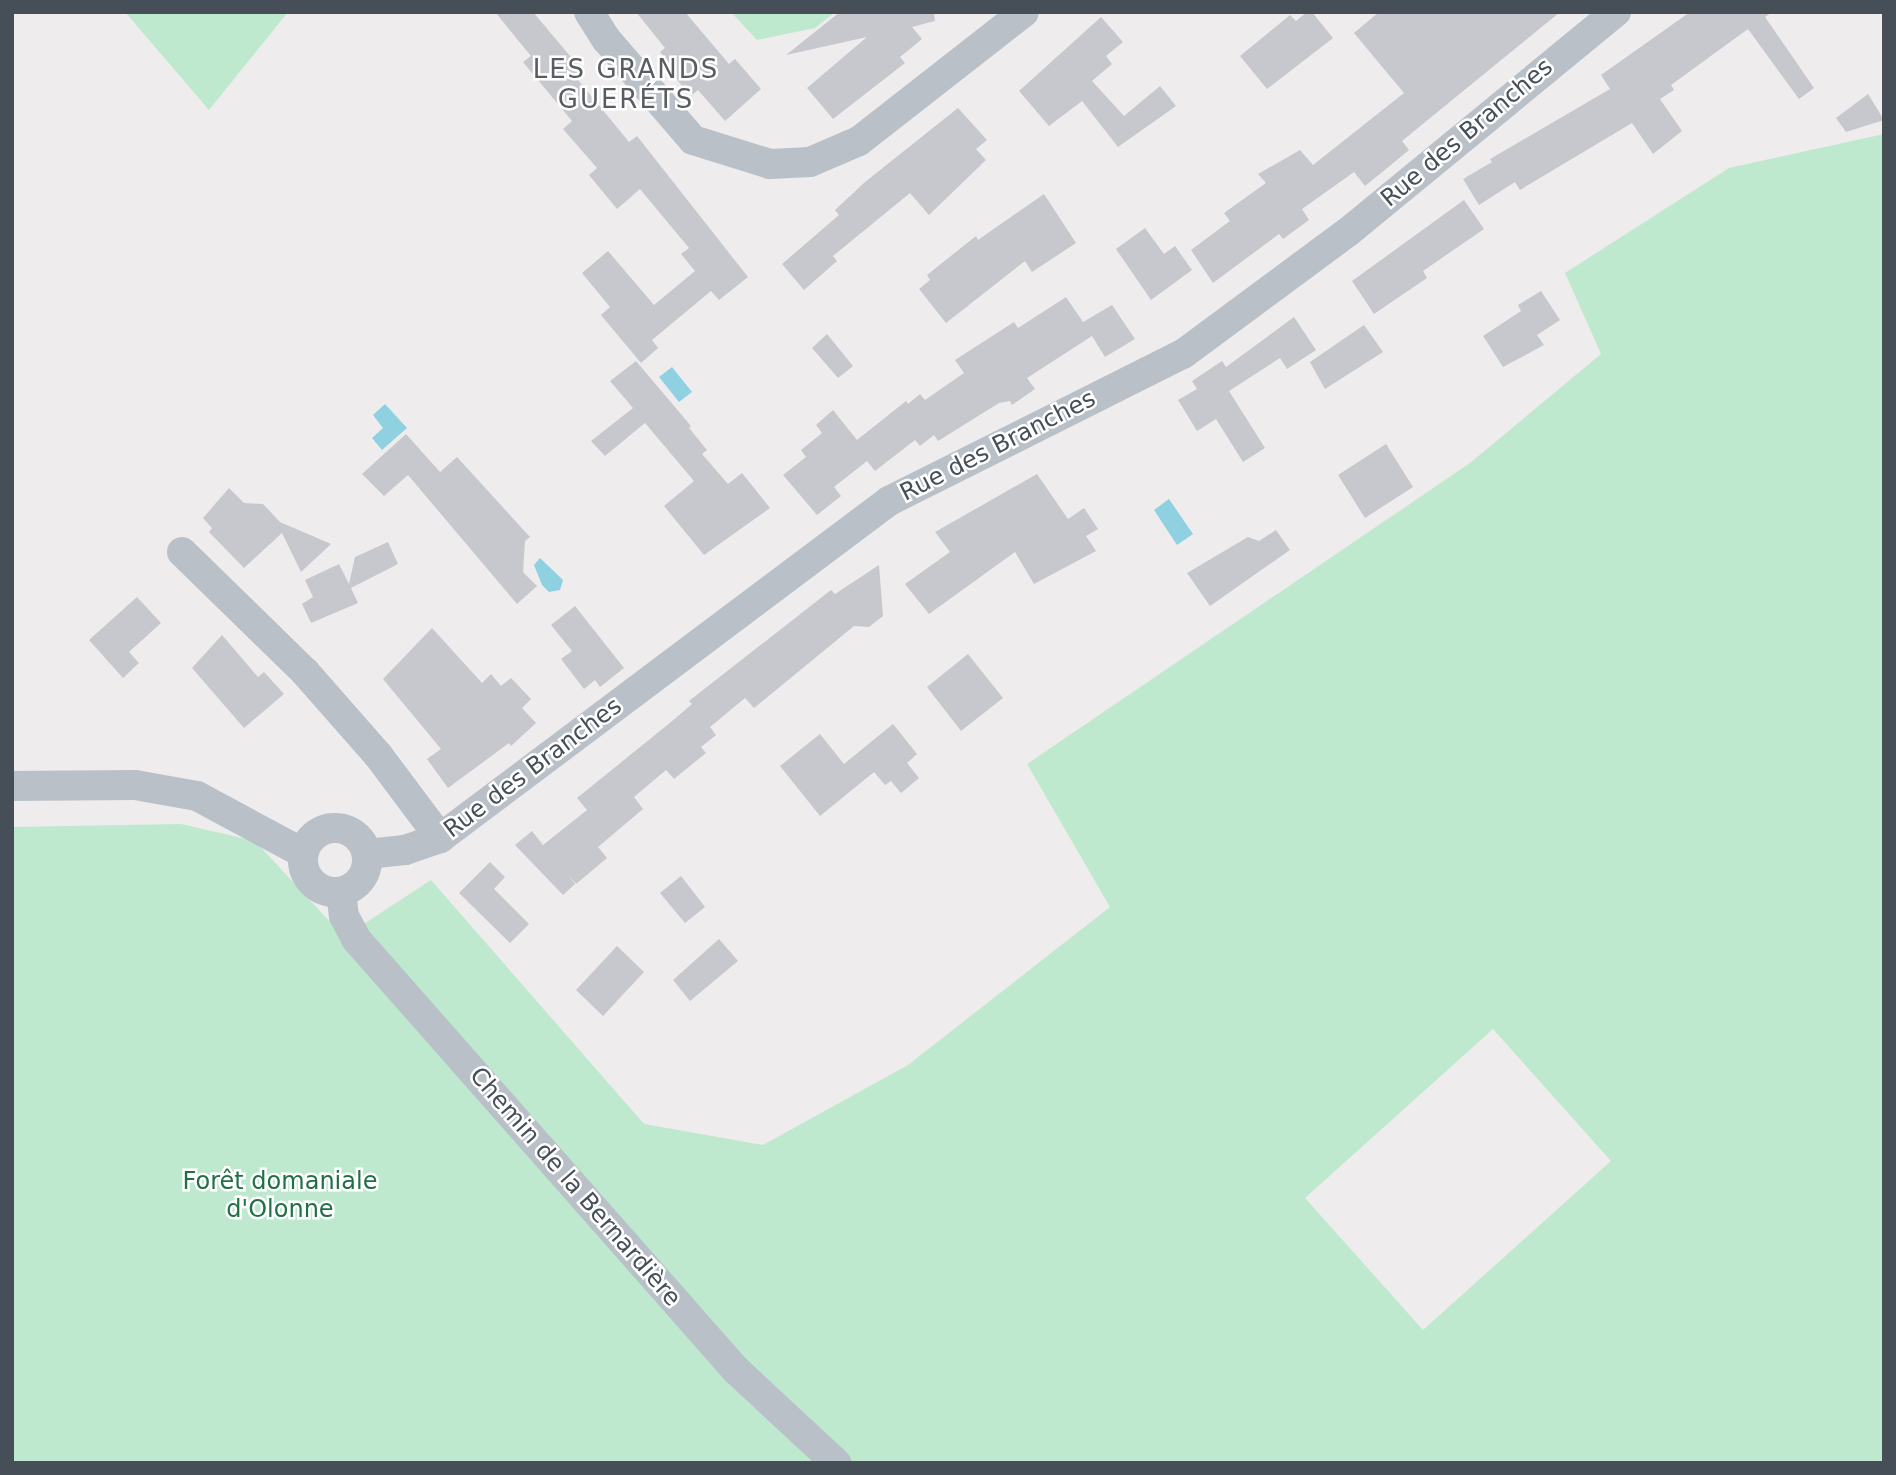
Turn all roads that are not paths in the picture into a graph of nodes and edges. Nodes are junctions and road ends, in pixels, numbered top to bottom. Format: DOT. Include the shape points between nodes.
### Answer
graph roads {
  1 [pos="589,12"];
  2 [pos="1024,12"];
  3 [pos="1616,12"];
  4 [pos="182,552"];
  5 [pos="12,786"];
  6 [pos="440,838"];
  7 [pos="303,853"];
  8 [pos="367,855"];
  9 [pos="341,892"];
  10 [pos="836,1463"];
  1 -- 2 [label="street" via="606,39 693,139 730,155 770,164 810,162 859,141"];
  3 -- 6 [label="street, Rue des Branches" via="1348,232 1183,354 889,501"];
  4 -- 6 [label="street" via="305,672 378,755"];
  5 -- 7 [label="street" via="135,785 197,796"];
  6 -- 8 [label="street, Rue des Branches" via="405,850"];
  7 -- 8 [label="street" via="312,837 327,828 345,828 360,838"];
  7 -- 9 [label="street" via="305,874 320,889"];
  8 -- 9 [label="street" via="361,878"];
  9 -- 10 [label="street, Chemin de la Bernardière" via="344,916 356,939 736,1370"];
}
